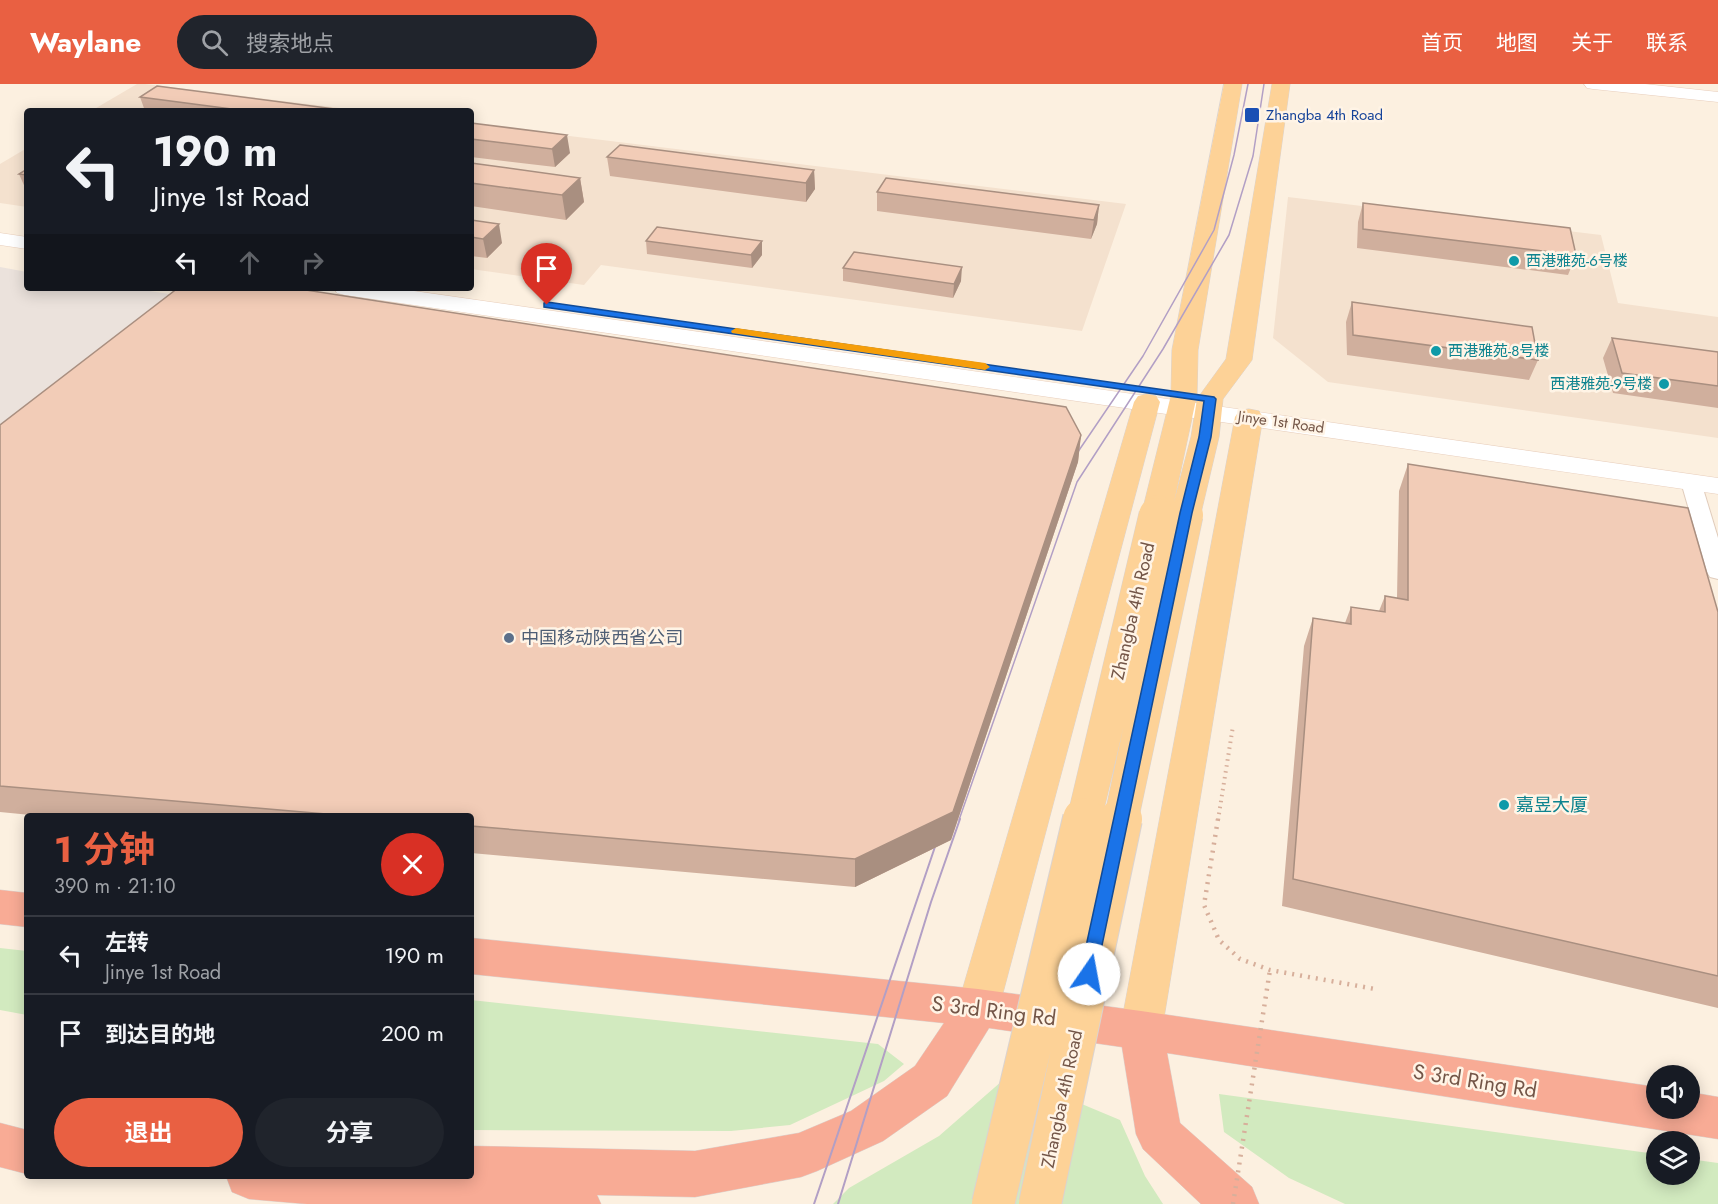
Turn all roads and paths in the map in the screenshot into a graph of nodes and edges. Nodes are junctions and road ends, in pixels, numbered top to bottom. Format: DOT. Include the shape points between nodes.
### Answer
graph roads {
  1 [pos="1233,84"];
  2 [pos="1281,84"];
  3 [pos="1593,84"];
  4 [pos="1718,97"];
  5 [pos="0,227"];
  6 [pos="24,231"];
  7 [pos="0,239"];
  8 [pos="24,243"];
  9 [pos="366,291"];
  10 [pos="449,291"];
  11 [pos="1183,401"];
  12 [pos="1147,402"];
  13 [pos="1210,405"];
  14 [pos="1249,417"];
  15 [pos="1718,471"];
  16 [pos="1691,482"];
  17 [pos="1718,486"];
  18 [pos="1172,510"];
  19 [pos="1718,572"];
  20 [pos="1233,726"];
  21 [pos="0,907"];
  22 [pos="24,910"];
  23 [pos="474,956"];
  24 [pos="1270,970"];
  25 [pos="1376,989"];
  26 [pos="978,1008"];
  27 [pos="1141,1030"];
  28 [pos="1646,1106"];
  29 [pos="1700,1115"];
  30 [pos="1718,1118"];
  31 [pos="0,1145"];
  32 [pos="24,1151"];
  33 [pos="474,1169"];
  34 [pos="284,1179"];
  35 [pos="577,1204"];
  36 [pos="993,1204"];
  37 [pos="1040,1204"];
  38 [pos="1234,1204"];
  1 -- 11 [label="main road, Zhangba 4th Road" via="1185,350"];
  2 -- 13 [label="main road, Zhangba 4th Road" via="1239,360"];
  3 -- 4 [label="street"];
  5 -- 6 [label="street"];
  7 -- 8 [label="street"];
  9 -- 12 [label="street, Jinye 1st Road"];
  10 -- 11 [label="street, Jinye 1st Road"];
  11 -- 12 [label="street, Jinye 1st Road"];
  11 -- 13 [label="street, Jinye 1st Road"];
  11 -- 18 [label="main road, Zhangba 4th Road"];
  12 -- 26 [label="main road"];
  13 -- 14 [label="street, Jinye 1st Road"];
  13 -- 15 [label="street, Jinye 1st Road"];
  13 -- 18 [label="main road, Zhangba 4th Road"];
  14 -- 16 [label="street, Jinye 1st Road"];
  14 -- 27 [label="main road"];
  16 -- 17 [label="street, Jinye 1st Road"];
  16 -- 19 [label="street"];
  18 -- 36 [label="main road, Zhangba 4th Road, bridge"];
  18 -- 37 [label="main road, Zhangba 4th Road, bridge"];
  20 -- 24 [label="path" via="1204,905 1219,940 1240,959"];
  21 -- 22 [label="highway"];
  23 -- 26 [label="highway, S 3rd Ring Rd"];
  24 -- 25 [label="path"];
  24 -- 38 [label="path, bridge"];
  26 -- 27 [label="highway, S 3rd Ring Rd"];
  26 -- 33 [label="highway" via="931,1081 867,1126 801,1155 695,1174"];
  27 -- 28 [label="highway, S 3rd Ring Rd"];
  27 -- 38 [label="highway" via="1159,1134"];
  29 -- 30 [label="highway, S 3rd Ring Rd"];
  31 -- 32 [label="highway"];
  34 -- 35 [label="highway"];
}
